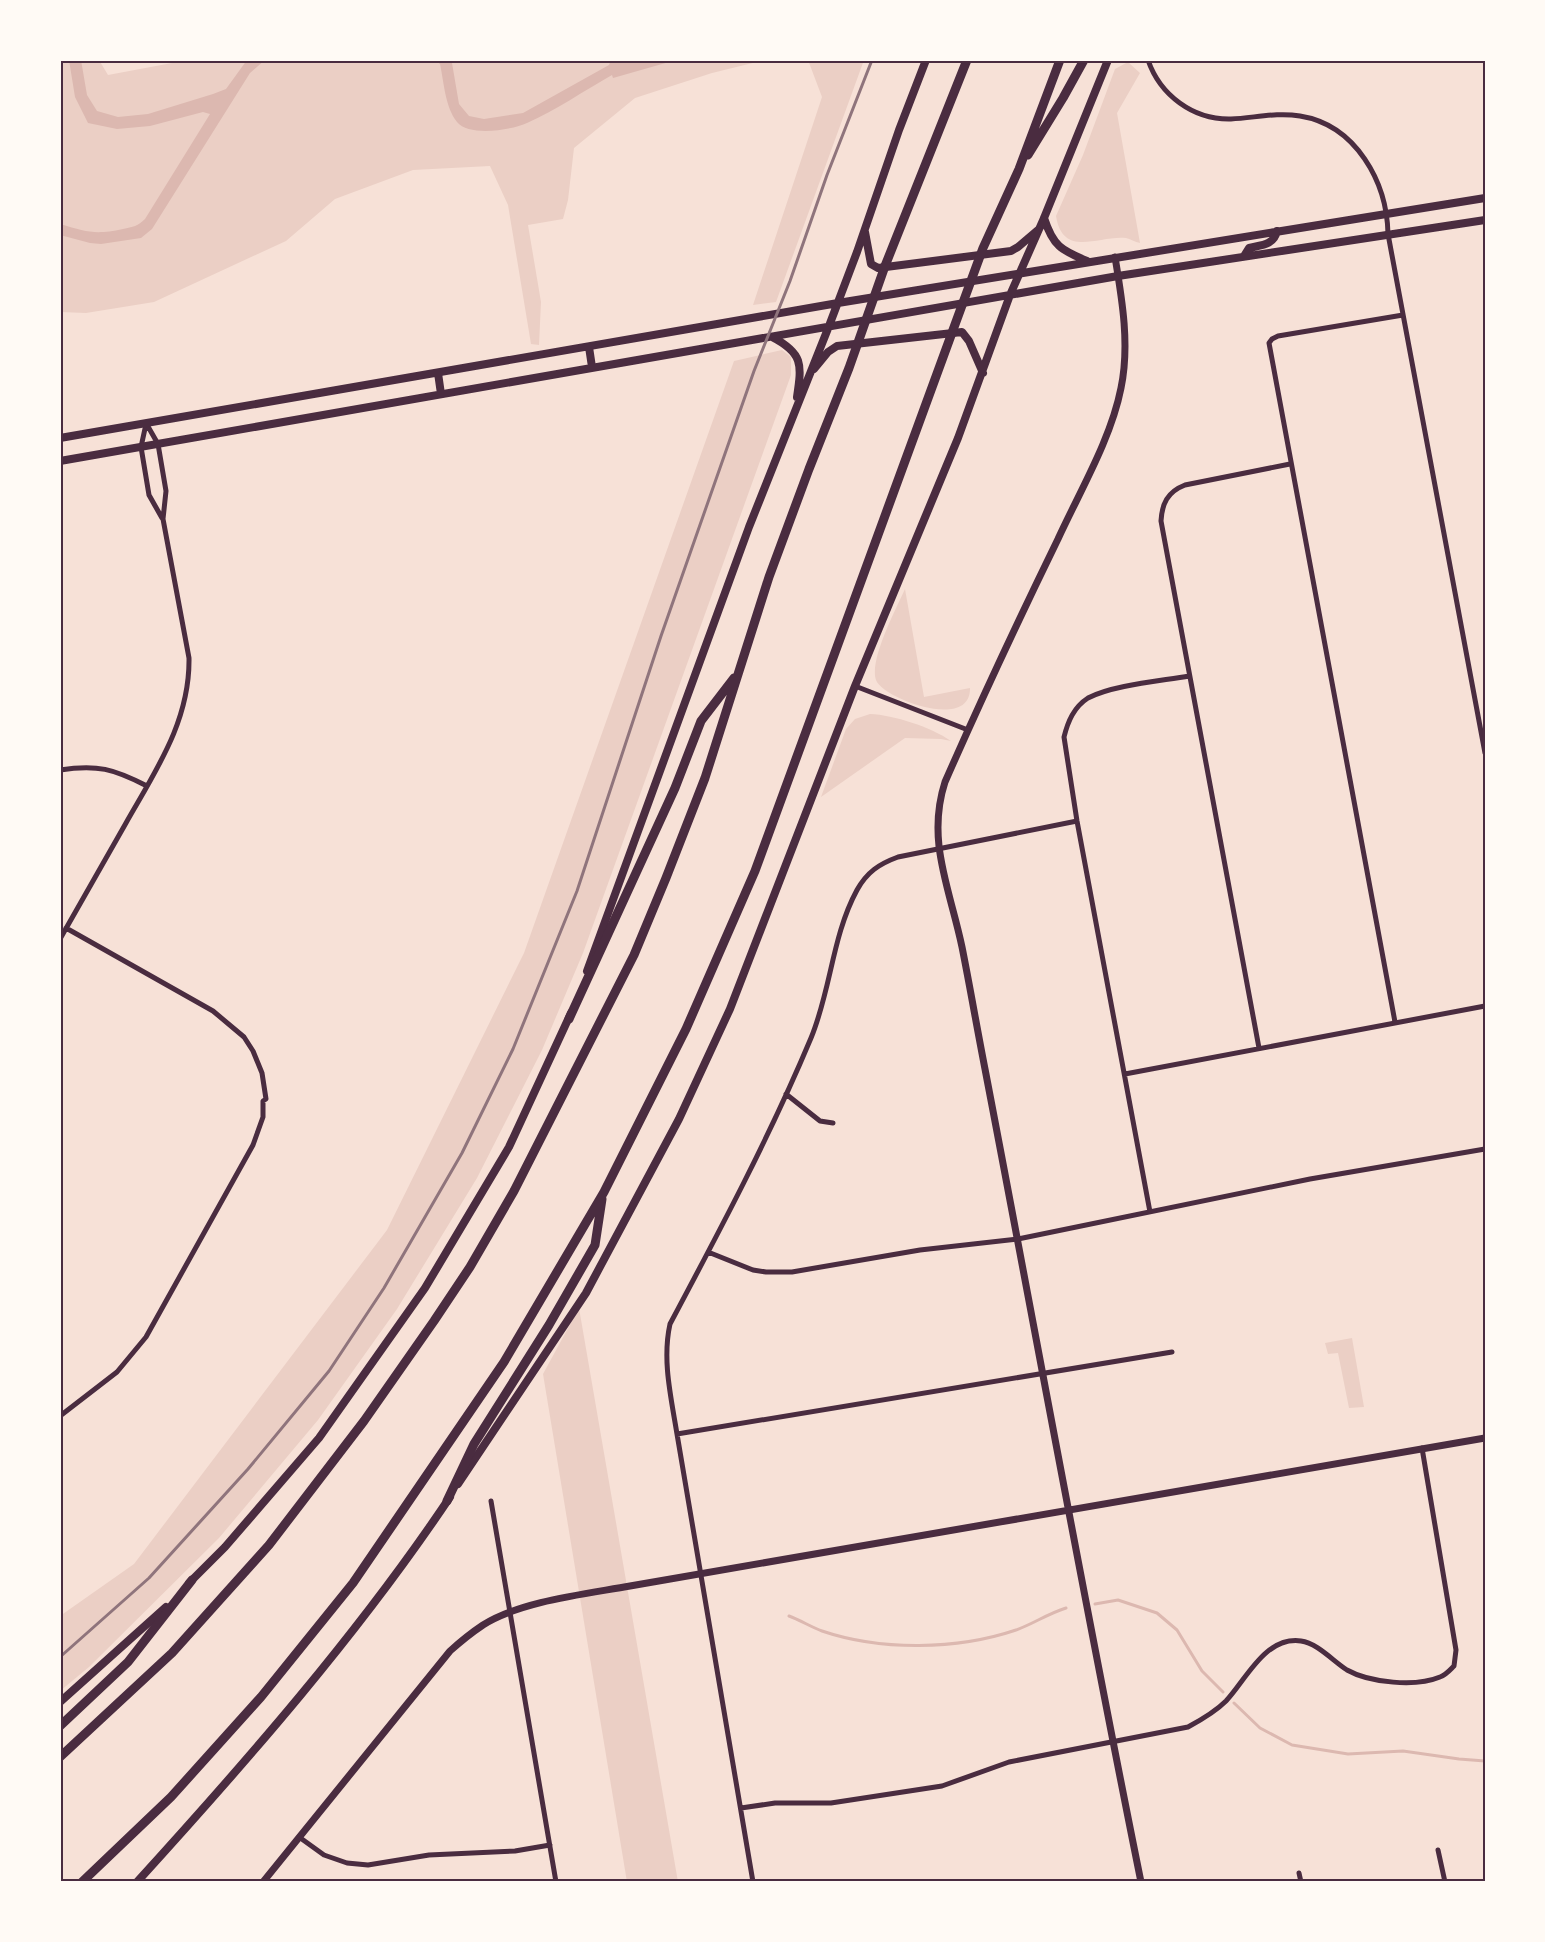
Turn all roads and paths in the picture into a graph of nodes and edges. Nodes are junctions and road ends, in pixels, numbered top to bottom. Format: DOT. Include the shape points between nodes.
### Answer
graph roads {
  1 [pos="926,60"];
  2 [pos="967,60"];
  3 [pos="1060,60"];
  4 [pos="1084,60"];
  5 [pos="1148,60"];
  6 [pos="1109,61"];
  7 [pos="1019,170"];
  8 [pos="1485,198"];
  9 [pos="1388,214"];
  10 [pos="1485,220"];
  11 [pos="1043,222"];
  12 [pos="865,230"];
  13 [pos="1277,231"];
  14 [pos="1388,234"];
  15 [pos="1244,256"];
  16 [pos="1115,257"];
  17 [pos="1089,261"];
  18 [pos="1020,273"];
  19 [pos="1118,276"];
  20 [pos="1010,295"];
  21 [pos="838,303"];
  22 [pos="1403,315"];
  23 [pos="829,326"];
  24 [pos="772,337"];
  25 [pos="589,347"];
  26 [pos="592,367"];
  27 [pos="438,373"];
  28 [pos="983,373"];
  29 [pos="808,378"];
  30 [pos="441,394"];
  31 [pos="795,412"];
  32 [pos="146,423"];
  33 [pos="60,438"];
  34 [pos="158,444"];
  35 [pos="141,447"];
  36 [pos="60,461"];
  37 [pos="1290,464"];
  38 [pos="163,519"];
  39 [pos="739,671"];
  40 [pos="1189,676"];
  41 [pos="855,686"];
  42 [pos="968,730"];
  43 [pos="1485,753"];
  44 [pos="60,770"];
  45 [pos="147,786"];
  46 [pos="1077,821"];
  47 [pos="938,848"];
  48 [pos="66,928"];
  49 [pos="60,939"];
  50 [pos="1485,1006"];
  51 [pos="569,1019"];
  52 [pos="1395,1022"];
  53 [pos="1259,1048"];
  54 [pos="1125,1074"];
  55 [pos="786,1094"];
  56 [pos="833,1123"];
  57 [pos="1485,1149"];
  58 [pos="604,1192"];
  59 [pos="1150,1212"];
  60 [pos="1018,1239"];
  61 [pos="708,1252"];
  62 [pos="1172,1352"];
  63 [pos="1043,1373"];
  64 [pos="60,1416"];
  65 [pos="677,1434"];
  66 [pos="1485,1438"];
  67 [pos="1422,1448"];
  68 [pos="447,1501"];
  69 [pos="492,1501"];
  70 [pos="1068,1510"];
  71 [pos="700,1574"];
  72 [pos="192,1580"];
  73 [pos="510,1613"];
  74 [pos="60,1702"];
  75 [pos="60,1726"];
  76 [pos="1112,1741"];
  77 [pos="60,1757"];
  78 [pos="741,1808"];
  79 [pos="300,1837"];
  80 [pos="550,1845"];
  81 [pos="1438,1850"];
  82 [pos="1299,1873"];
  83 [pos="82,1882"];
  84 [pos="137,1882"];
  85 [pos="263,1882"];
  86 [pos="556,1882"];
  87 [pos="753,1882"];
  88 [pos="1141,1882"];
  89 [pos="1301,1882"];
  90 [pos="1445,1882"];
  1 -- 12 [label="main road"];
  2 -- 39 [label="highway" via="885,266 769,577"];
  3 -- 7 [label="highway"];
  4 -- 7 [label="highway"];
  5 -- 9 [label="street" via="1165,92 1210,117 1300,116 1332,129 1359,149"];
  6 -- 11 [label="main road"];
  7 -- 58 [label="highway" via="983,248 755,871 686,1029"];
  8 -- 9 [label="main road"];
  9 -- 13 [label="main road"];
  9 -- 14 [label="street"];
  10 -- 14 [label="main road"];
  11 -- 12 [label="main road" via="1011,251 878,268 871,264"];
  11 -- 17 [label="main road" via="1062,250"];
  11 -- 18 [label="main road"];
  12 -- 21 [label="main road"];
  13 -- 15 [label="main road" via="1275,239 1249,248"];
  13 -- 16 [label="main road"];
  14 -- 15 [label="main road"];
  14 -- 22 [label="street"];
  15 -- 19 [label="main road"];
  16 -- 17 [label="main road"];
  16 -- 19 [label="street"];
  17 -- 18 [label="main road"];
  18 -- 20 [label="main road"];
  18 -- 21 [label="main road"];
  19 -- 20 [label="main road"];
  19 -- 42 [label="street" via="1125,356 1116,407"];
  20 -- 23 [label="main road"];
  20 -- 28 [label="main road"];
  21 -- 23 [label="main road"];
  21 -- 25 [label="main road"];
  22 -- 37 [label="street" via="1272,339 1269,343"];
  22 -- 43 [label="street"];
  23 -- 24 [label="main road"];
  23 -- 29 [label="main road"];
  24 -- 26 [label="main road"];
  24 -- 31 [label="main road" via="787,345 799,360"];
  25 -- 26 [label="main road"];
  25 -- 27 [label="main road"];
  26 -- 30 [label="main road"];
  27 -- 30 [label="main road"];
  27 -- 32 [label="main road"];
  28 -- 29 [label="main road" via="962,332 837,346"];
  28 -- 41 [label="main road"];
  29 -- 31 [label="main road"];
  30 -- 34 [label="main road"];
  31 -- 51 [label="main road"];
  32 -- 33 [label="main road"];
  32 -- 34 [label="street"];
  32 -- 35 [label="street"];
  34 -- 35 [label="main road"];
  34 -- 38 [label="street" via="166,491"];
  35 -- 36 [label="main road"];
  35 -- 38 [label="street" via="149,495"];
  37 -- 40 [label="street" via="1185,485 1171,493 1162,507 1161,521"];
  37 -- 52 [label="street"];
  38 -- 45 [label="street" via="189,676 183,712"];
  39 -- 51 [label="highway" via="701,721 675,788"];
  39 -- 77 [label="highway" via="705,778 634,955 540,1141 470,1267 364,1421 269,1545 172,1653"];
  40 -- 46 [label="street" via="1110,690 1088,699 1072,714 1064,737"];
  40 -- 53 [label="street"];
  41 -- 42 [label="street"];
  41 -- 68 [label="main road" via="730,1009 679,1119 586,1293"];
  42 -- 47 [label="street" via="941,795 936,827"];
  44 -- 45 [label="street" via="83,766 107,769"];
  45 -- 48 [label="street"];
  46 -- 47 [label="street"];
  46 -- 54 [label="street"];
  47 -- 55 [label="street" via="881,863 868,873 857,890 832,957 816,1024"];
  47 -- 60 [label="street" via="962,944"];
  48 -- 49 [label="street"];
  48 -- 64 [label="street" via="222,1018 244,1037 253,1052 266,1099 253,1145 146,1337 117,1372"];
  50 -- 52 [label="street"];
  51 -- 72 [label="main road" via="509,1147 425,1288 319,1438"];
  52 -- 53 [label="street"];
  53 -- 54 [label="street"];
  54 -- 59 [label="street"];
  55 -- 56 [label="street" via="820,1120"];
  55 -- 61 [label="street"];
  57 -- 59 [label="street"];
  58 -- 68 [label="highway" via="595,1245 474,1444"];
  58 -- 83 [label="highway" via="504,1362 353,1583 194,1772"];
  59 -- 60 [label="street"];
  60 -- 61 [label="street" via="780,1273 753,1270"];
  60 -- 63 [label="street"];
  61 -- 65 [label="street" via="670,1324 666,1342"];
  62 -- 63 [label="street"];
  63 -- 65 [label="street"];
  63 -- 70 [label="street"];
  65 -- 71 [label="street"];
  66 -- 67 [label="street"];
  67 -- 70 [label="street"];
  67 -- 76 [label="street" via="1456,1650 1454,1666 1448,1673 1421,1681 1383,1681 1348,1670 1311,1645 1286,1642 1274,1646 1225,1701 1188,1727"];
  68 -- 84 [label="main road" via="332,1655 208,1804"];
  69 -- 73 [label="street"];
  70 -- 71 [label="street"];
  70 -- 76 [label="street"];
  71 -- 73 [label="street" via="544,1602"];
  71 -- 78 [label="street"];
  72 -- 74 [label="main road" via="157,1617"];
  72 -- 75 [label="highway" via="128,1662"];
  73 -- 79 [label="street" via="484,1624 450,1651"];
  73 -- 80 [label="street"];
  76 -- 78 [label="street" via="1009,1762 942,1786 831,1803 775,1803"];
  76 -- 88 [label="street"];
  78 -- 87 [label="street"];
  79 -- 80 [label="street" via="324,1855 368,1865 438,1854 515,1851"];
  79 -- 85 [label="street"];
  80 -- 86 [label="street"];
  81 -- 90 [label="street"];
  82 -- 89 [label="street"];
}
